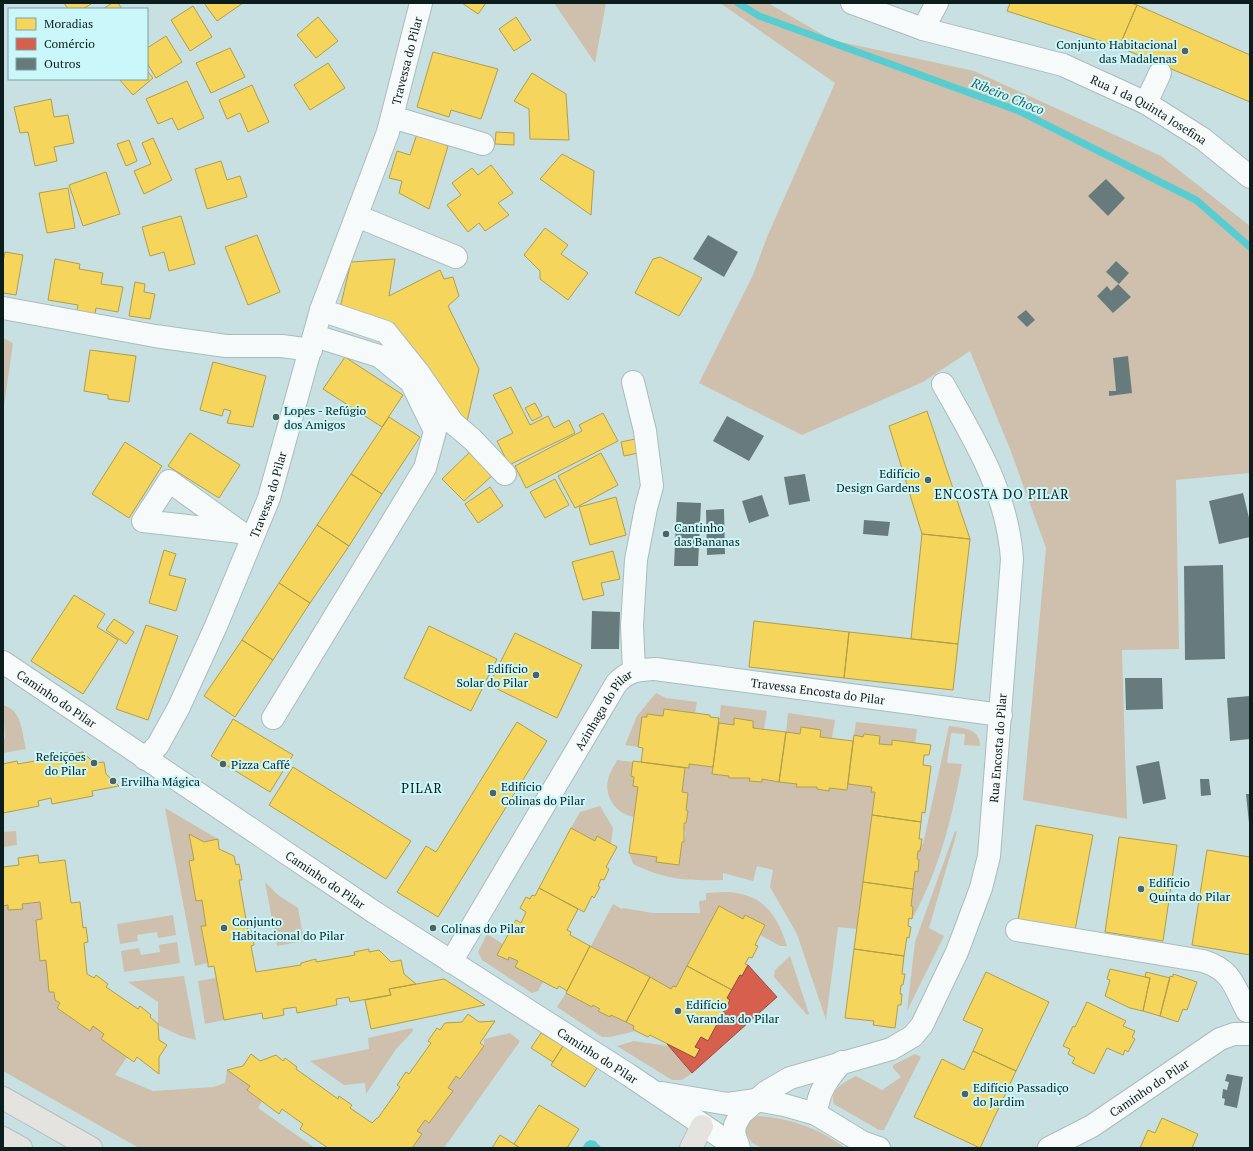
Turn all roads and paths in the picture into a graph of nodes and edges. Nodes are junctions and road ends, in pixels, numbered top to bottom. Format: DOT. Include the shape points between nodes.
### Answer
graph roads {
  1 [pos="421,3"];
  2 [pos="852,3"];
  3 [pos="937,3"];
  4 [pos="923,29"];
  5 [pos="1160,72"];
  6 [pos="1146,103"];
  7 [pos="392,117"];
  8 [pos="483,144"];
  9 [pos="1247,168"];
  10 [pos="357,216"];
  11 [pos="456,257"];
  12 [pos="3,308"];
  13 [pos="321,310"];
  14 [pos="313,343"];
  15 [pos="633,382"];
  16 [pos="943,384"];
  17 [pos="505,474"];
  18 [pos="3,662"];
  19 [pos="634,670"];
  20 [pos="1001,715"];
  21 [pos="272,718"];
  22 [pos="145,759"];
  23 [pos="1017,930"];
  24 [pos="451,962"];
  25 [pos="1248,1009"];
  26 [pos="1249,1034"];
  27 [pos="842,1062"];
  28 [pos="651,1090"];
  29 [pos="3,1098"];
  30 [pos="756,1100"];
  31 [pos="728,1104"];
  32 [pos="816,1114"];
  33 [pos="702,1126"];
  34 [pos="3,1138"];
  35 [pos="869,1146"];
  36 [pos="21,1148"];
  37 [pos="91,1148"];
  38 [pos="691,1148"];
  39 [pos="738,1148"];
  40 [pos="1049,1148"];
  1 -- 7 [label="street, Travessa do Pilar"];
  2 -- 4 [label="street, Rua 1 da Quinta Josefina"];
  3 -- 4 [label="street"];
  4 -- 6 [label="street, Rua 1 da Quinta Josefina" via="1063,66"];
  5 -- 6 [label="street"];
  6 -- 9 [label="street, Rua 1 da Quinta Josefina"];
  7 -- 8 [label="street, Travessa do Pilar"];
  7 -- 10 [label="street, Travessa do Pilar"];
  10 -- 11 [label="street"];
  10 -- 13 [label="street, Travessa do Pilar"];
  12 -- 14 [label="street" via="226,346"];
  13 -- 14 [label="street, Travessa do Pilar"];
  13 -- 17 [label="street" via="386,332 418,372 453,423"];
  14 -- 21 [label="street" via="379,356 411,382 434,432 425,468"];
  14 -- 22 [label="street, Travessa do Pilar" via="269,498 246,535 216,626 179,707 158,745"];
  15 -- 19 [label="street, Azinhaga do Pilar" via="645,431 652,486 636,560 632,626"];
  16 -- 20 [label="street, Rua Encosta do Pilar" via="996,483 1011,538 1012,559"];
  18 -- 22 [label="street, Caminho do Pilar"];
  19 -- 20 [label="street, Travessa Encosta do Pilar" via="655,669"];
  19 -- 24 [label="street, Azinhaga do Pilar" via="623,675 616,684"];
  20 -- 27 [label="street, Rua Encosta do Pilar" via="989,856 981,888 957,952 922,1025 913,1036 891,1049"];
  22 -- 24 [label="street, Caminho do Pilar"];
  23 -- 25 [label="street" via="1216,965 1227,973"];
  24 -- 28 [label="street, Caminho do Pilar"];
  25 -- 26 [label="street"];
  26 -- 40 [label="street, Caminho do Pilar" via="1234,1034 1220,1039 1092,1126"];
  27 -- 30 [label="street, Rua Encosta do Pilar" via="790,1078"];
  27 -- 32 [label="street" via="819,1095"];
  28 -- 31 [label="street, Caminho do Pilar" via="699,1101"];
  28 -- 33 [label="street, Caminho do Pilar"];
  29 -- 37 [label="main road"];
  30 -- 31 [label="street, Caminho do Pilar"];
  30 -- 32 [label="street, Caminho do Pilar"];
  30 -- 39 [label="street, Rua Encosta do Pilar" via="741,1114 734,1125"];
  31 -- 33 [label="street, Caminho do Pilar" via="714,1112"];
  32 -- 35 [label="street, Caminho do Pilar"];
  33 -- 38 [label="main road"];
  33 -- 39 [label="street, Caminho do Pilar"];
  34 -- 36 [label="main road"];
}
